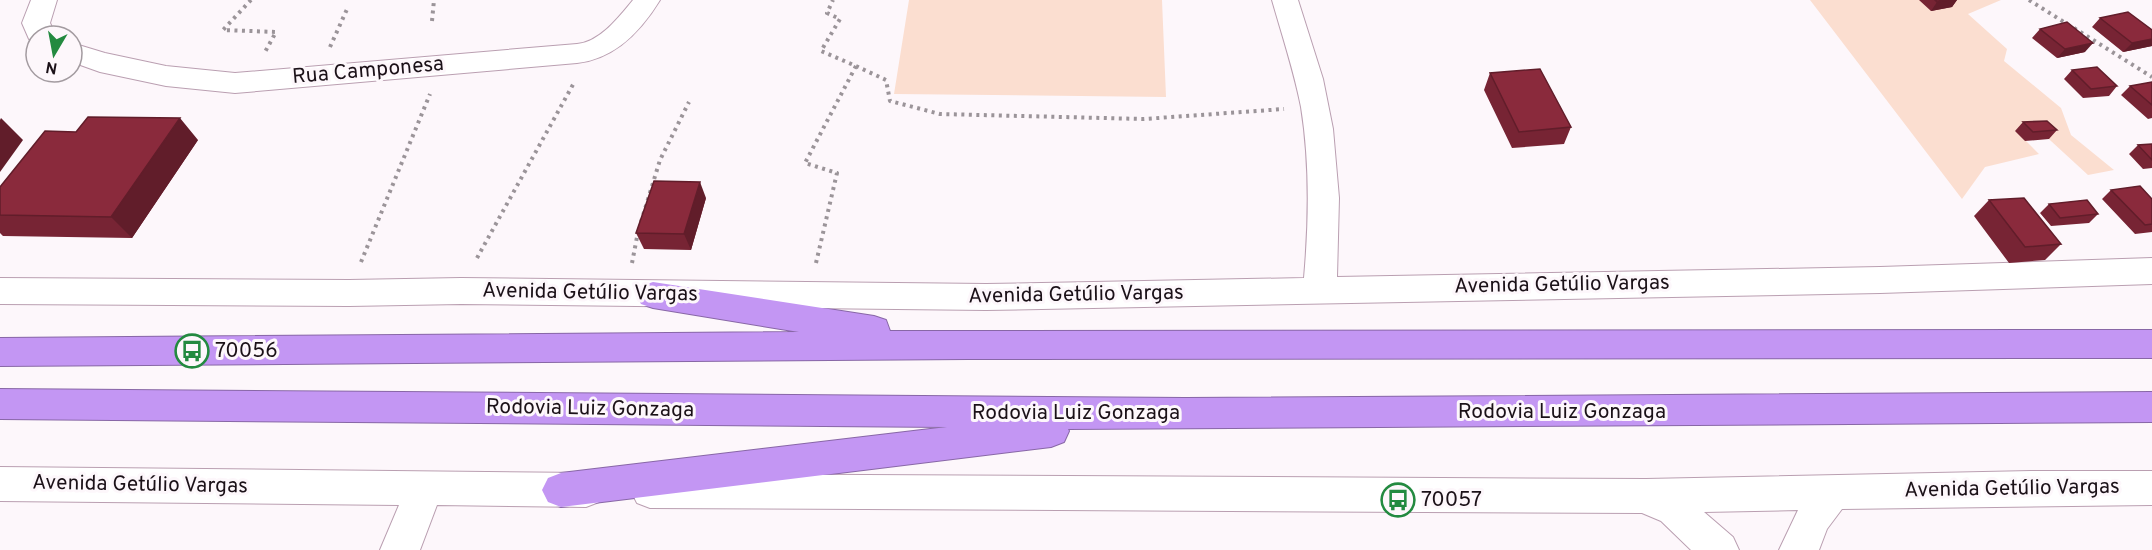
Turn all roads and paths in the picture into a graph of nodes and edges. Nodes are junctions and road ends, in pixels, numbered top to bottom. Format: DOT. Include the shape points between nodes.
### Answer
graph roads {
  1 [pos="44,0"];
  2 [pos="251,0"];
  3 [pos="434,0"];
  4 [pos="647,0"];
  5 [pos="833,0"];
  6 [pos="1285,0"];
  7 [pos="2029,0"];
  8 [pos="348,8"];
  9 [pos="432,21"];
  10 [pos="35,24"];
  11 [pos="591,51"];
  12 [pos="84,56"];
  13 [pos="442,64"];
  14 [pos="856,66"];
  15 [pos="318,75"];
  16 [pos="2152,77"];
  17 [pos="256,82"];
  18 [pos="689,102"];
  19 [pos="1315,107"];
  20 [pos="631,267"];
  21 [pos="815,267"];
  22 [pos="2152,271"];
  23 [pos="1320,290"];
  24 [pos="0,291"];
  25 [pos="461,291"];
  26 [pos="349,293"];
  27 [pos="653,294"];
  28 [pos="2152,344"];
  29 [pos="968,345"];
  30 [pos="0,352"];
  31 [pos="0,404"];
  32 [pos="2152,407"];
  33 [pos="1185,414"];
  34 [pos="0,484"];
  35 [pos="2152,488"];
  36 [pos="424,489"];
  37 [pos="561,490"];
  38 [pos="1832,492"];
  39 [pos="1646,496"];
  40 [pos="400,550"];
  41 [pos="1719,550"];
  42 [pos="1799,550"];
  1 -- 10 [label="street"];
  2 -- 17 [label="path" via="223,30 276,32 264,55 273,54"];
  3 -- 9 [label="path"];
  4 -- 11 [label="street, Rua Camponesa" via="615,36"];
  5 -- 14 [label="path" via="827,13 840,19 821,51"];
  6 -- 19 [label="street"];
  7 -- 16 [label="path"];
  8 -- 15 [label="path"];
  11 -- 13 [label="street, Rua Camponesa"];
  11 -- 25 [label="path"];
  12 -- 17 [label="street, Rua Camponesa" via="165,76"];
  13 -- 15 [label="street, Rua Camponesa"];
  13 -- 26 [label="path"];
  14 -- 19 [label="path" via="886,80 891,101 940,114 1144,119"];
  14 -- 21 [label="path" via="805,163 837,173"];
  15 -- 17 [label="street, Rua Camponesa"];
  18 -- 20 [label="path" via="648,188"];
  19 -- 23 [label="street" via="1322,166"];
  22 -- 23 [label="street, Avenida Getúlio Vargas"];
  23 -- 27 [label="street, Avenida Getúlio Vargas" via="986,297"];
  24 -- 26 [label="street, Avenida Getúlio Vargas"];
  25 -- 26 [label="street, Avenida Getúlio Vargas"];
  25 -- 27 [label="street, Avenida Getúlio Vargas"];
  27 -- 29 [label="highway"];
  28 -- 29 [label="highway"];
  29 -- 30 [label="highway"];
  31 -- 33 [label="highway, Rodovia Luiz Gonzaga"];
  32 -- 33 [label="highway, Rodovia Luiz Gonzaga"];
  33 -- 37 [label="highway"];
  34 -- 36 [label="street, Avenida Getúlio Vargas"];
  35 -- 38 [label="street, Avenida Getúlio Vargas"];
  36 -- 37 [label="street, Avenida Getúlio Vargas"];
  36 -- 40 [label="street"];
  37 -- 39 [label="street, Avenida Getúlio Vargas"];
  38 -- 39 [label="street, Avenida Getúlio Vargas"];
  38 -- 42 [label="street" via="1813,518"];
  39 -- 41 [label="street" via="1674,509"];
}
